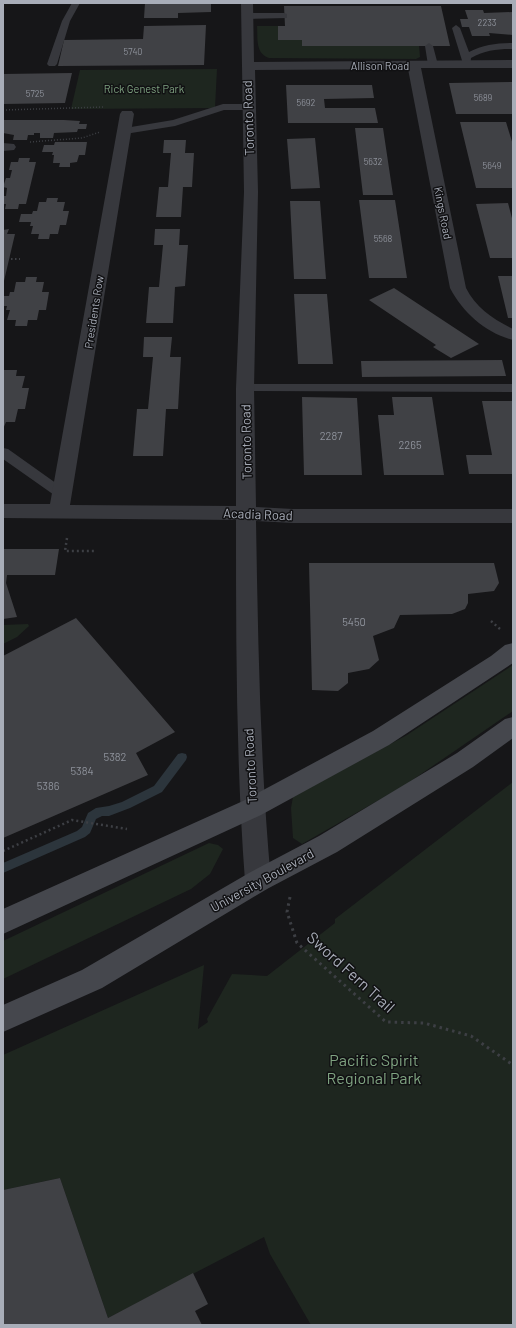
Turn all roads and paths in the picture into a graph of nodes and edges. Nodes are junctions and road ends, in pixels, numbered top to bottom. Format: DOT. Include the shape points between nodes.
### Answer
graph roads {
  1 [pos="76,3"];
  2 [pos="246,3"];
  3 [pos="247,16"];
  4 [pos="284,16"];
  5 [pos="456,28"];
  6 [pos="429,46"];
  7 [pos="513,46"];
  8 [pos="466,61"];
  9 [pos="52,64"];
  10 [pos="513,64"];
  11 [pos="414,65"];
  12 [pos="433,65"];
  13 [pos="247,66"];
  14 [pos="248,107"];
  15 [pos="127,114"];
  16 [pos="125,131"];
  17 [pos="6,147"];
  18 [pos="3,259"];
  19 [pos="20,259"];
  20 [pos="513,335"];
  21 [pos="245,388"];
  22 [pos="513,388"];
  23 [pos="3,452"];
  24 [pos="60,502"];
  25 [pos="3,511"];
  26 [pos="246,514"];
  27 [pos="513,516"];
  28 [pos="67,538"];
  29 [pos="96,551"];
  30 [pos="491,622"];
  31 [pos="500,629"];
  32 [pos="513,651"];
  33 [pos="513,726"];
  34 [pos="252,808"];
  35 [pos="127,829"];
  36 [pos="3,850"];
  37 [pos="258,881"];
  38 [pos="290,895"];
  39 [pos="3,922"];
  40 [pos="3,1019"];
  41 [pos="513,1065"];
  1 -- 9 [label="lane" via="66,21"];
  2 -- 3 [label="street, Toronto Road"];
  3 -- 4 [label="lane"];
  3 -- 13 [label="street, Toronto Road"];
  5 -- 8 [label="lane"];
  6 -- 12 [label="lane"];
  7 -- 8 [label="lane" via="480,48"];
  8 -- 10 [label="street, Allison Road"];
  8 -- 12 [label="street, Allison Road"];
  11 -- 12 [label="street, Allison Road"];
  11 -- 13 [label="street, Allison Road"];
  11 -- 20 [label="street, Kings Road" via="458,288 462,298 481,318"];
  13 -- 14 [label="street, Toronto Road"];
  14 -- 16 [label="lane" via="223,107 175,123"];
  14 -- 21 [label="street, Toronto Road" via="251,192"];
  15 -- 16 [label="street, Presidents Row"];
  16 -- 17 [label="path" via="100,132 82,138 11,144"];
  16 -- 24 [label="street, Presidents Row"];
  18 -- 19 [label="path"];
  21 -- 22 [label="lane"];
  21 -- 26 [label="street, Toronto Road"];
  23 -- 24 [label="lane"];
  24 -- 25 [label="street, Acadia Road"];
  24 -- 26 [label="street, Acadia Road"];
  26 -- 27 [label="street, Acadia Road"];
  26 -- 34 [label="street, Toronto Road" via="247,689"];
  28 -- 29 [label="path" via="65,551"];
  30 -- 31 [label="path"];
  32 -- 34 [label="main road" via="382,738"];
  33 -- 37 [label="main road, University Boulevard" via="392,806"];
  34 -- 37 [label="street, Toronto Road"];
  34 -- 39 [label="main road"];
  35 -- 36 [label="path" via="72,820"];
  37 -- 40 [label="main road, University Boulevard" via="92,979"];
  38 -- 41 [label="path, Sword Fern Trail" via="287,912 297,943 386,1022 424,1023 471,1036"];
}
